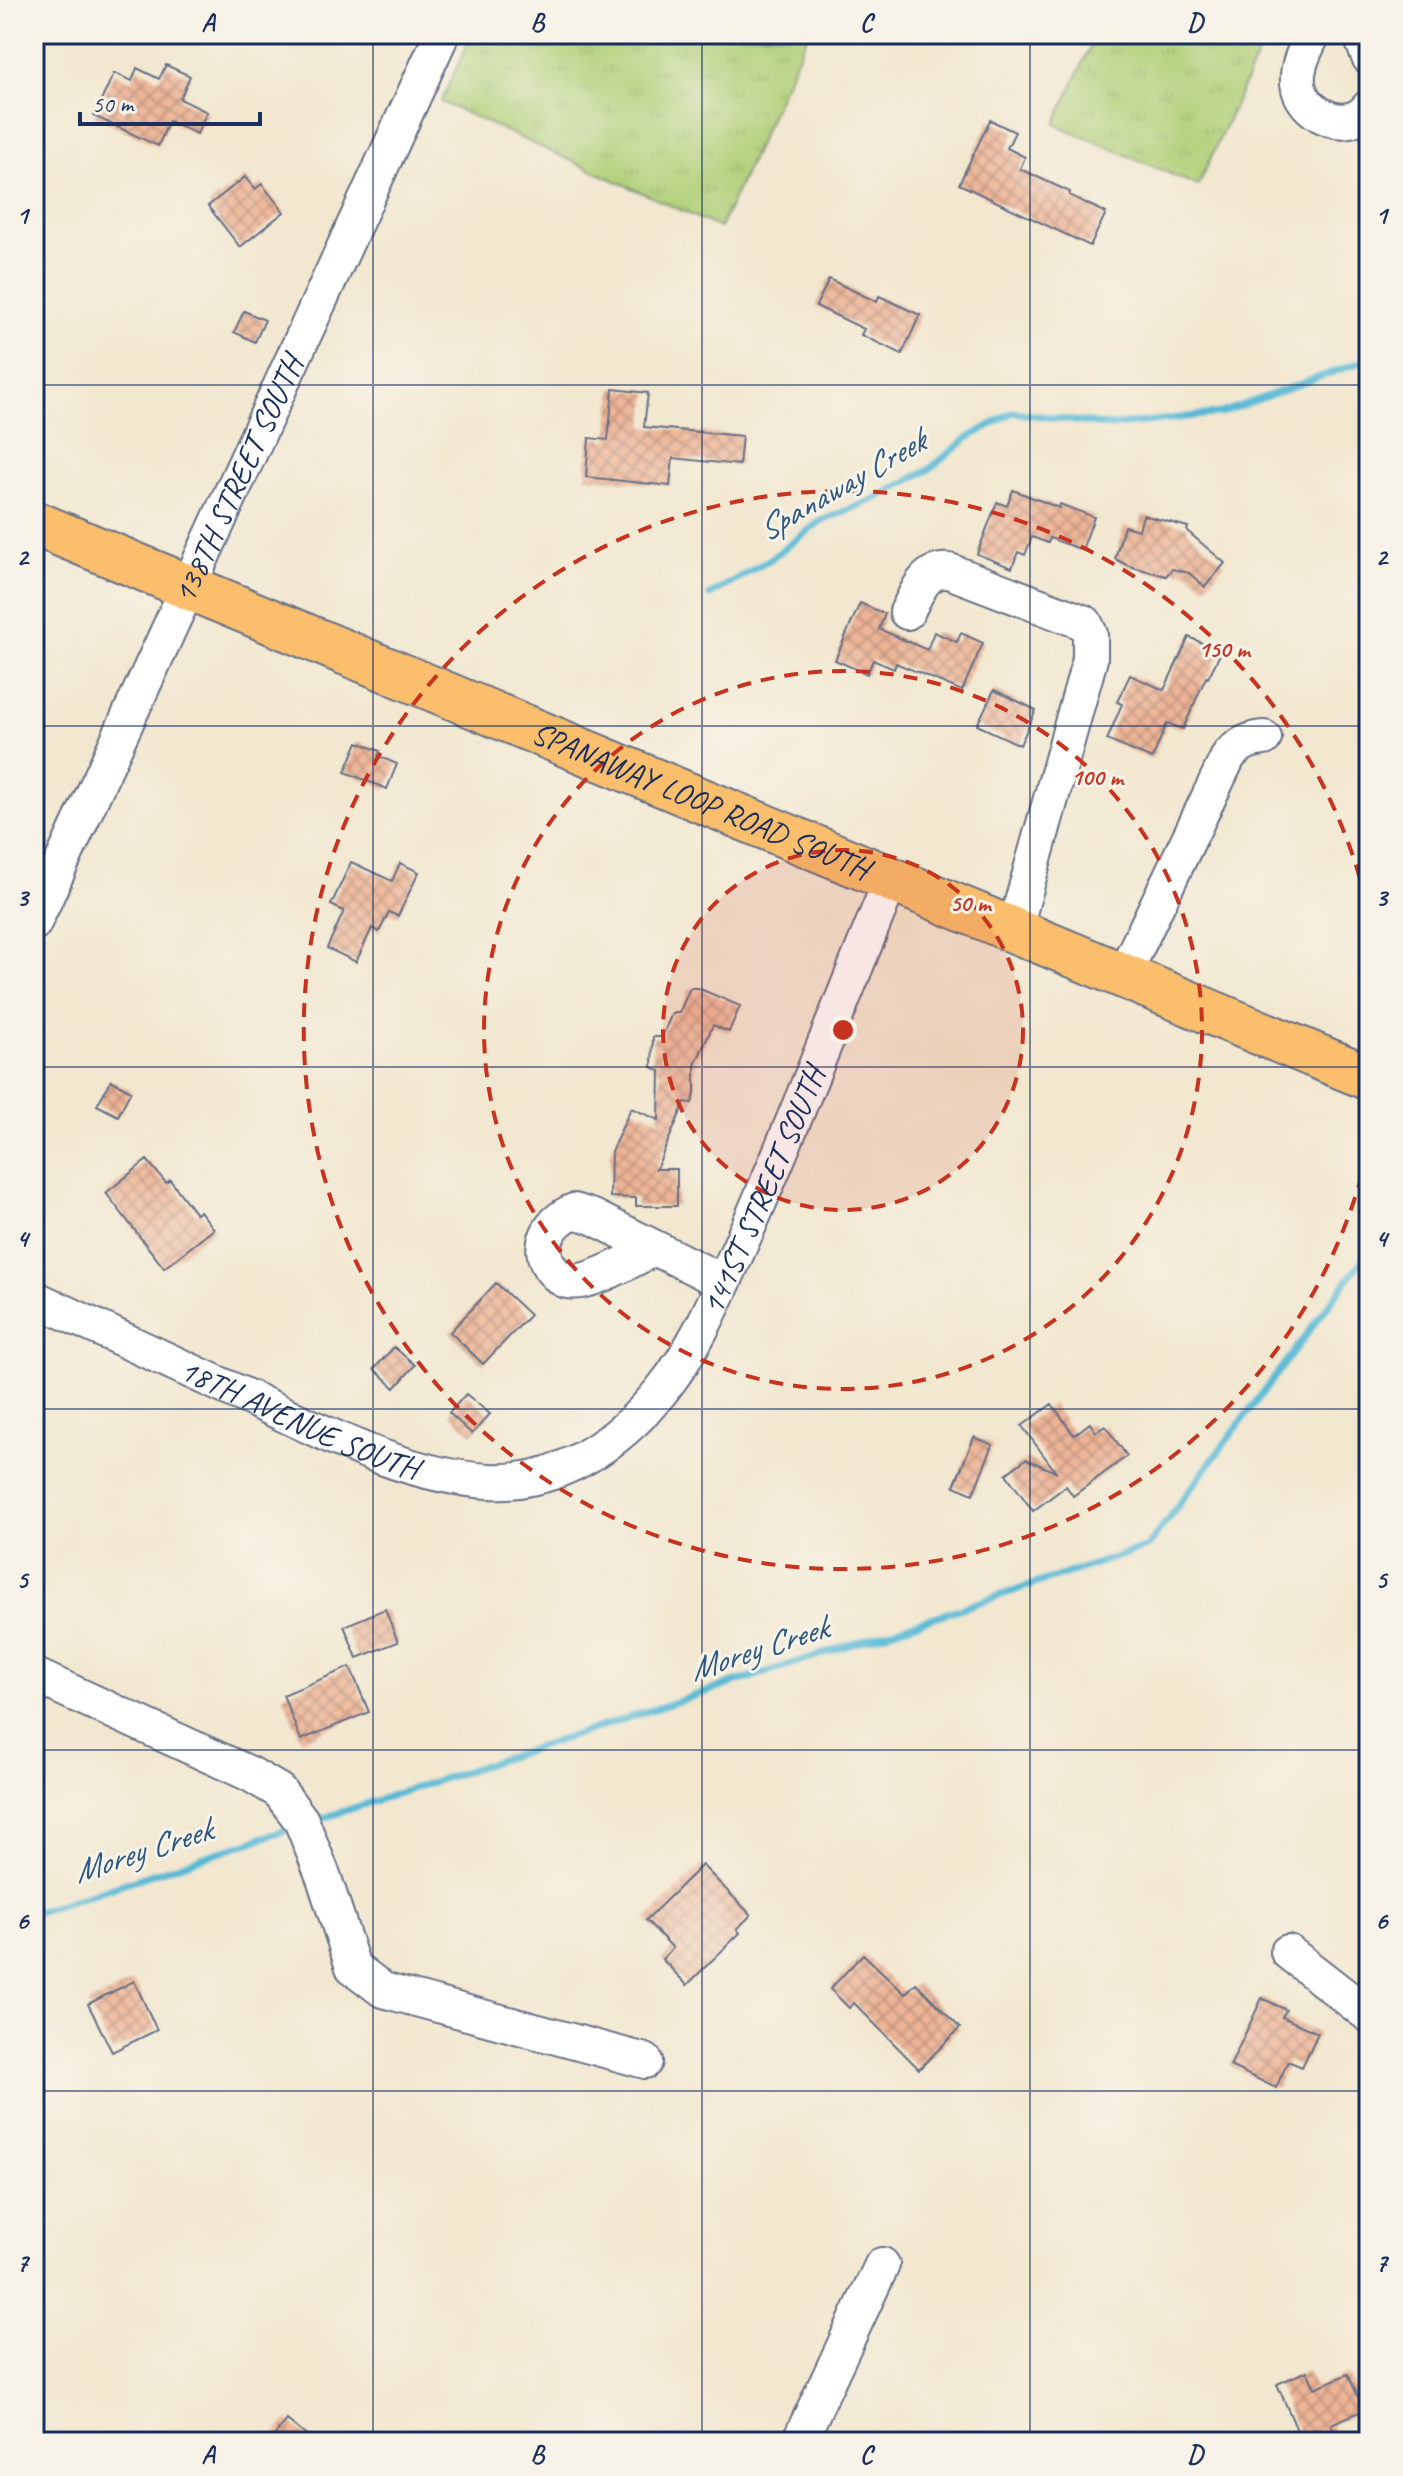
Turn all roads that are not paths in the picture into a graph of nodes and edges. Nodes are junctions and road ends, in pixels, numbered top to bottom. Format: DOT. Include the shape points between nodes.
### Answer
graph roads {
  1 [pos="442,34"];
  2 [pos="1313,34"];
  3 [pos="1360,34"];
  4 [pos="1369,57"];
  5 [pos="1369,107"];
  6 [pos="34,523"];
  7 [pos="188,587"];
  8 [pos="907,612"];
  9 [pos="1264,738"];
  10 [pos="891,880"];
  11 [pos="34,923"];
  12 [pos="1014,931"];
  13 [pos="1123,976"];
  14 [pos="1369,1078"];
  15 [pos="653,1249"];
  16 [pos="723,1282"];
  17 [pos="34,1298"];
  18 [pos="577,1462"];
  19 [pos="34,1675"];
  20 [pos="1288,1952"];
  21 [pos="1369,2015"];
  22 [pos="645,2061"];
  23 [pos="882,2265"];
  24 [pos="799,2442"];
  1 -- 7 [label="street, 138TH STREET SOUTH"];
  2 -- 5 [label="street" via="1299,65 1299,88 1309,106 1327,120 1348,120"];
  3 -- 4 [label="street"];
  6 -- 7 [label="main road, SPANAWAY LOOP ROAD SOUTH"];
  7 -- 10 [label="main road, SPANAWAY LOOP ROAD SOUTH"];
  7 -- 11 [label="street, 138TH STREET SOUTH"];
  8 -- 12 [label="street" via="927,577 937,570 966,576 1085,623 1090,634 1090,659"];
  9 -- 13 [label="street" via="1240,745 1229,755"];
  10 -- 12 [label="main road, SPANAWAY LOOP ROAD SOUTH"];
  10 -- 16 [label="street, 141ST STREET SOUTH"];
  12 -- 13 [label="main road, SPANAWAY LOOP ROAD SOUTH"];
  13 -- 14 [label="main road, SPANAWAY LOOP ROAD SOUTH"];
  15 -- 16 [label="street"];
  16 -- 18 [label="street, 141ST STREET SOUTH" via="703,1328 662,1390 632,1422"];
  17 -- 18 [label="street, 18TH AVENUE SOUTH" via="393,1462 489,1481 537,1476"];
  19 -- 22 [label="street" via="279,1791 301,1820 353,1967 383,1990"];
  20 -- 21 [label="street"];
  23 -- 24 [label="street"];
}
